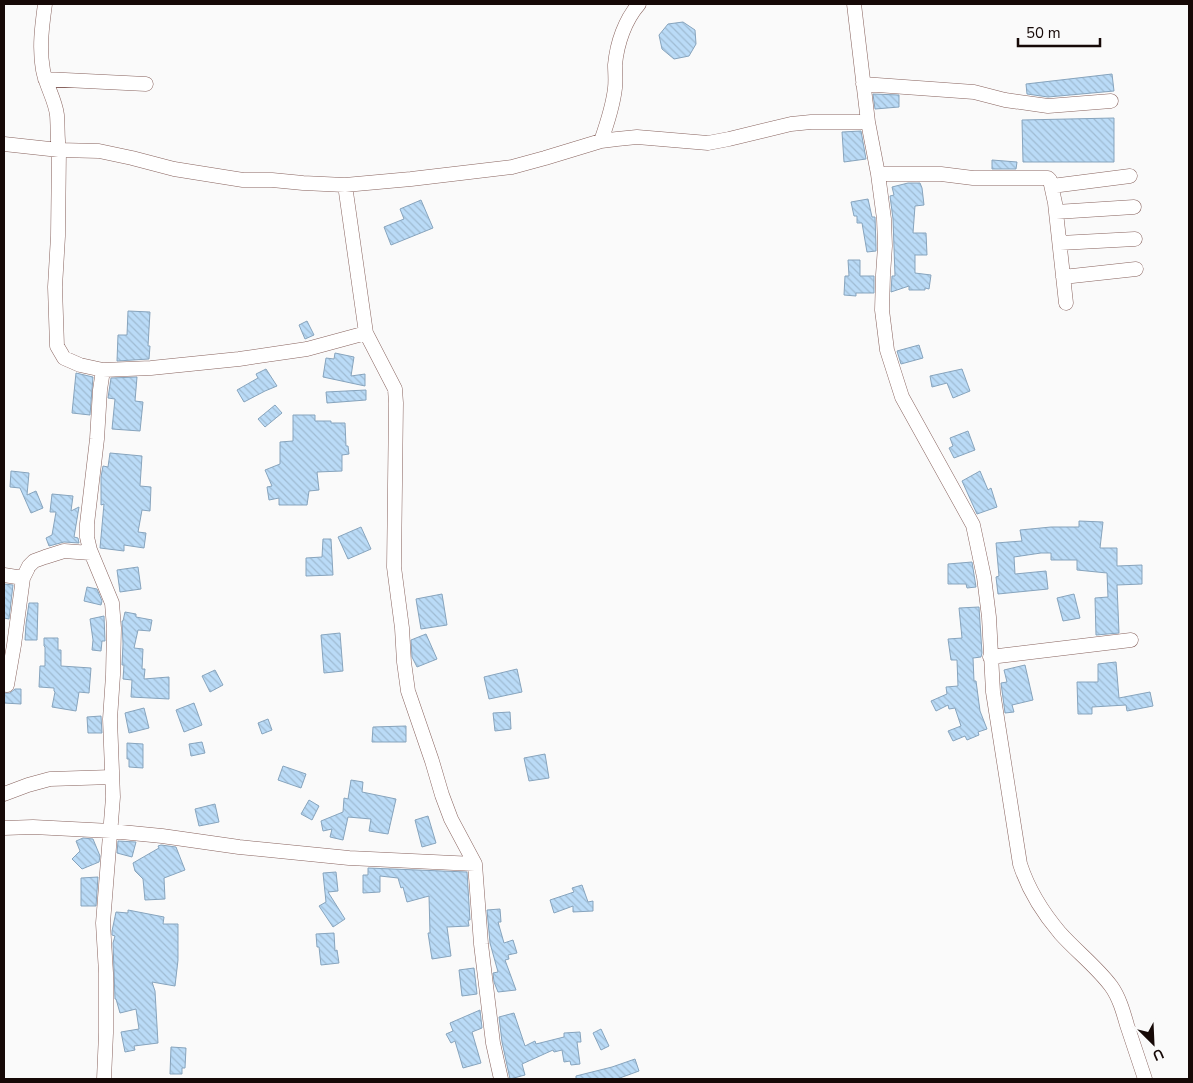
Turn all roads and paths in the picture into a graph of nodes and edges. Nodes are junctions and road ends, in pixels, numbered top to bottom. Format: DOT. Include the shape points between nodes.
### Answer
graph roads {
  1 [pos="45,4"];
  2 [pos="639,4"];
  3 [pos="854,4"];
  4 [pos="45,79"];
  5 [pos="146,84"];
  6 [pos="863,84"];
  7 [pos="1111,101"];
  8 [pos="868,122"];
  9 [pos="602,141"];
  10 [pos="4,144"];
  11 [pos="59,150"];
  12 [pos="878,174"];
  13 [pos="1130,176"];
  14 [pos="345,185"];
  15 [pos="1052,186"];
  16 [pos="1134,207"];
  17 [pos="1056,212"];
  18 [pos="1135,239"];
  19 [pos="1060,243"];
  20 [pos="1136,269"];
  21 [pos="1063,277"];
  22 [pos="1066,303"];
  23 [pos="366,333"];
  24 [pos="103,370"];
  25 [pos="90,554"];
  26 [pos="4,575"];
  27 [pos="23,578"];
  28 [pos="1131,640"];
  29 [pos="990,657"];
  30 [pos="7,685"];
  31 [pos="112,777"];
  32 [pos="4,794"];
  33 [pos="4,828"];
  34 [pos="111,830"];
  35 [pos="475,864"];
  36 [pos="104,1079"];
  37 [pos="501,1079"];
  38 [pos="1145,1079"];
  1 -- 4 [label="street" via="41,42"];
  2 -- 9 [label="street" via="622,33 615,88"];
  3 -- 6 [label="street"];
  4 -- 5 [label="street"];
  4 -- 11 [label="street" via="57,115"];
  6 -- 7 [label="street" via="974,92 1048,106"];
  6 -- 8 [label="street"];
  8 -- 9 [label="street" via="791,124 708,142 637,137"];
  8 -- 12 [label="street"];
  9 -- 14 [label="street" via="512,167"];
  10 -- 11 [label="street"];
  11 -- 14 [label="street" via="99,151 174,170 243,180"];
  11 -- 24 [label="street" via="55,287 57,346 64,358"];
  12 -- 15 [label="street" via="1048,178"];
  12 -- 29 [label="street" via="885,246 882,310 887,350 902,397 973,525 990,616"];
  13 -- 15 [label="street"];
  14 -- 23 [label="street"];
  15 -- 17 [label="street"];
  16 -- 17 [label="street"];
  17 -- 19 [label="street"];
  18 -- 19 [label="street"];
  19 -- 21 [label="street"];
  20 -- 21 [label="street"];
  21 -- 22 [label="street"];
  23 -- 24 [label="street" via="307,349 239,360"];
  23 -- 35 [label="street" via="395,389 394,567 408,691 451,819"];
  24 -- 25 [label="street" via="87,524"];
  25 -- 27 [label="street" via="64,551 44,557 29,566"];
  25 -- 31 [label="street" via="112,603"];
  26 -- 27 [label="street"];
  27 -- 30 [label="street"];
  28 -- 29 [label="street"];
  29 -- 38 [label="street" via="992,692 1025,879 1060,933 1096,967 1112,988"];
  31 -- 32 [label="street" via="50,779"];
  31 -- 34 [label="street"];
  33 -- 34 [label="street"];
  34 -- 35 [label="street" via="349,858"];
  34 -- 36 [label="street" via="103,922 106,973"];
  35 -- 37 [label="street" via="481,944"];
}
